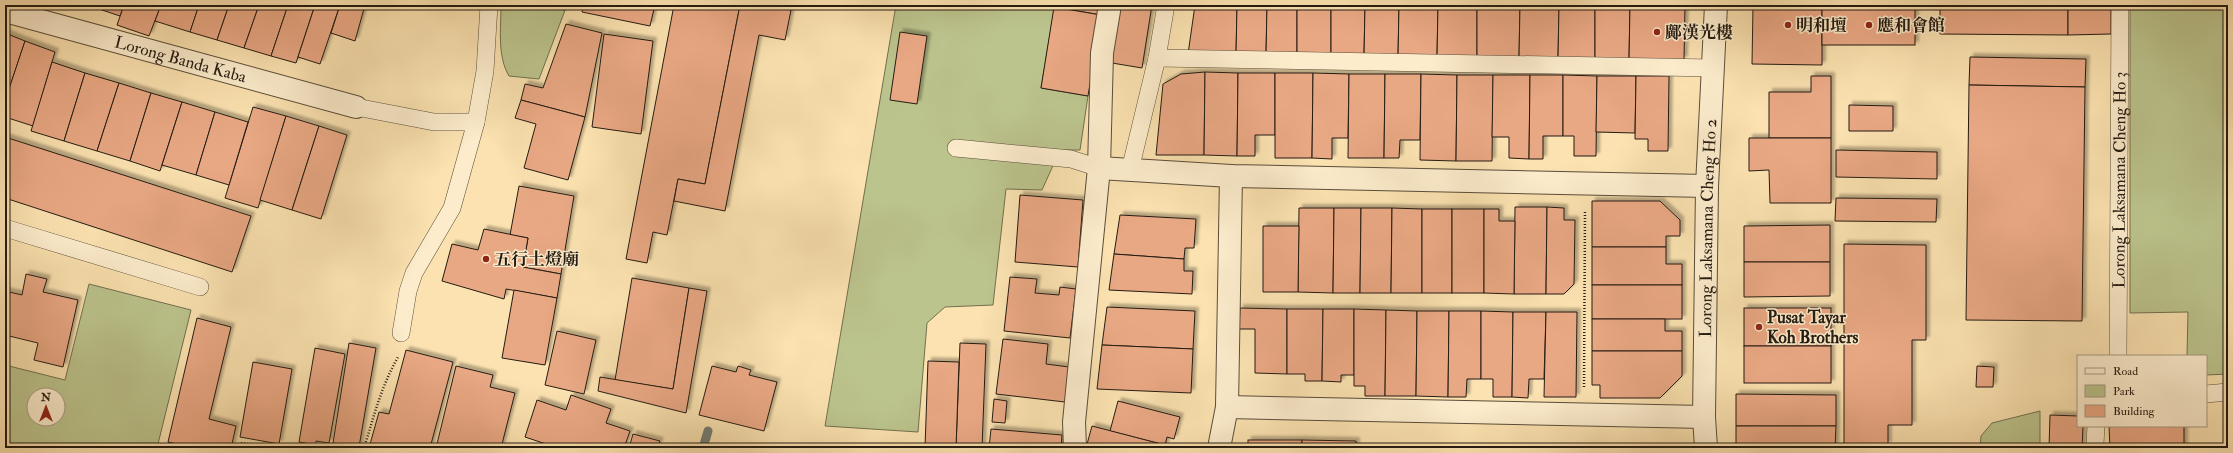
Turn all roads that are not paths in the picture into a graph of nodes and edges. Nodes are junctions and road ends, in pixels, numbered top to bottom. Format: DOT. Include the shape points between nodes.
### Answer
graph roads {
  1 [pos="490,5"];
  2 [pos="1110,5"];
  3 [pos="1166,5"];
  4 [pos="2120,5"];
  5 [pos="1716,6"];
  6 [pos="5,11"];
  7 [pos="1157,58"];
  8 [pos="1713,68"];
  9 [pos="356,107"];
  10 [pos="476,122"];
  11 [pos="956,148"];
  12 [pos="1099,168"];
  13 [pos="1130,170"];
  14 [pos="1231,176"];
  15 [pos="1707,186"];
  16 [pos="5,228"];
  17 [pos="200,287"];
  18 [pos="401,333"];
  19 [pos="2118,355"];
  20 [pos="2228,392"];
  21 [pos="2207,394"];
  22 [pos="1226,407"];
  23 [pos="1704,417"];
  24 [pos="2096,427"];
  25 [pos="2095,444"];
  26 [pos="1075,448"];
  27 [pos="1218,448"];
  28 [pos="1706,448"];
  1 -- 10 [label="lane" via="485,71"];
  2 -- 12 [label="street" via="1102,53"];
  3 -- 7 [label="lane"];
  4 -- 19 [label="lane, Lorong Laksamana Cheng Ho 3"];
  5 -- 8 [label="street, Lorong Laksamana Cheng Ho 2"];
  6 -- 9 [label="street, Lorong Banda Kaba"];
  7 -- 8 [label="lane"];
  7 -- 13 [label="lane"];
  8 -- 15 [label="street, Lorong Laksamana Cheng Ho 2"];
  9 -- 10 [label="lane" via="434,122"];
  10 -- 18 [label="lane" via="452,208 414,273 408,291"];
  11 -- 12 [label="lane" via="1071,159"];
  12 -- 13 [label="street"];
  12 -- 26 [label="street" via="1074,422"];
  13 -- 14 [label="street"];
  14 -- 15 [label="street"];
  14 -- 22 [label="street"];
  15 -- 23 [label="street, Lorong Laksamana Cheng Ho 2"];
  16 -- 17 [label="lane"];
  20 -- 21 [label="lane"];
  22 -- 23 [label="street"];
  22 -- 27 [label="street"];
  23 -- 28 [label="street, Lorong Laksamana Cheng Ho 2"];
  24 -- 25 [label="lane"];
}
